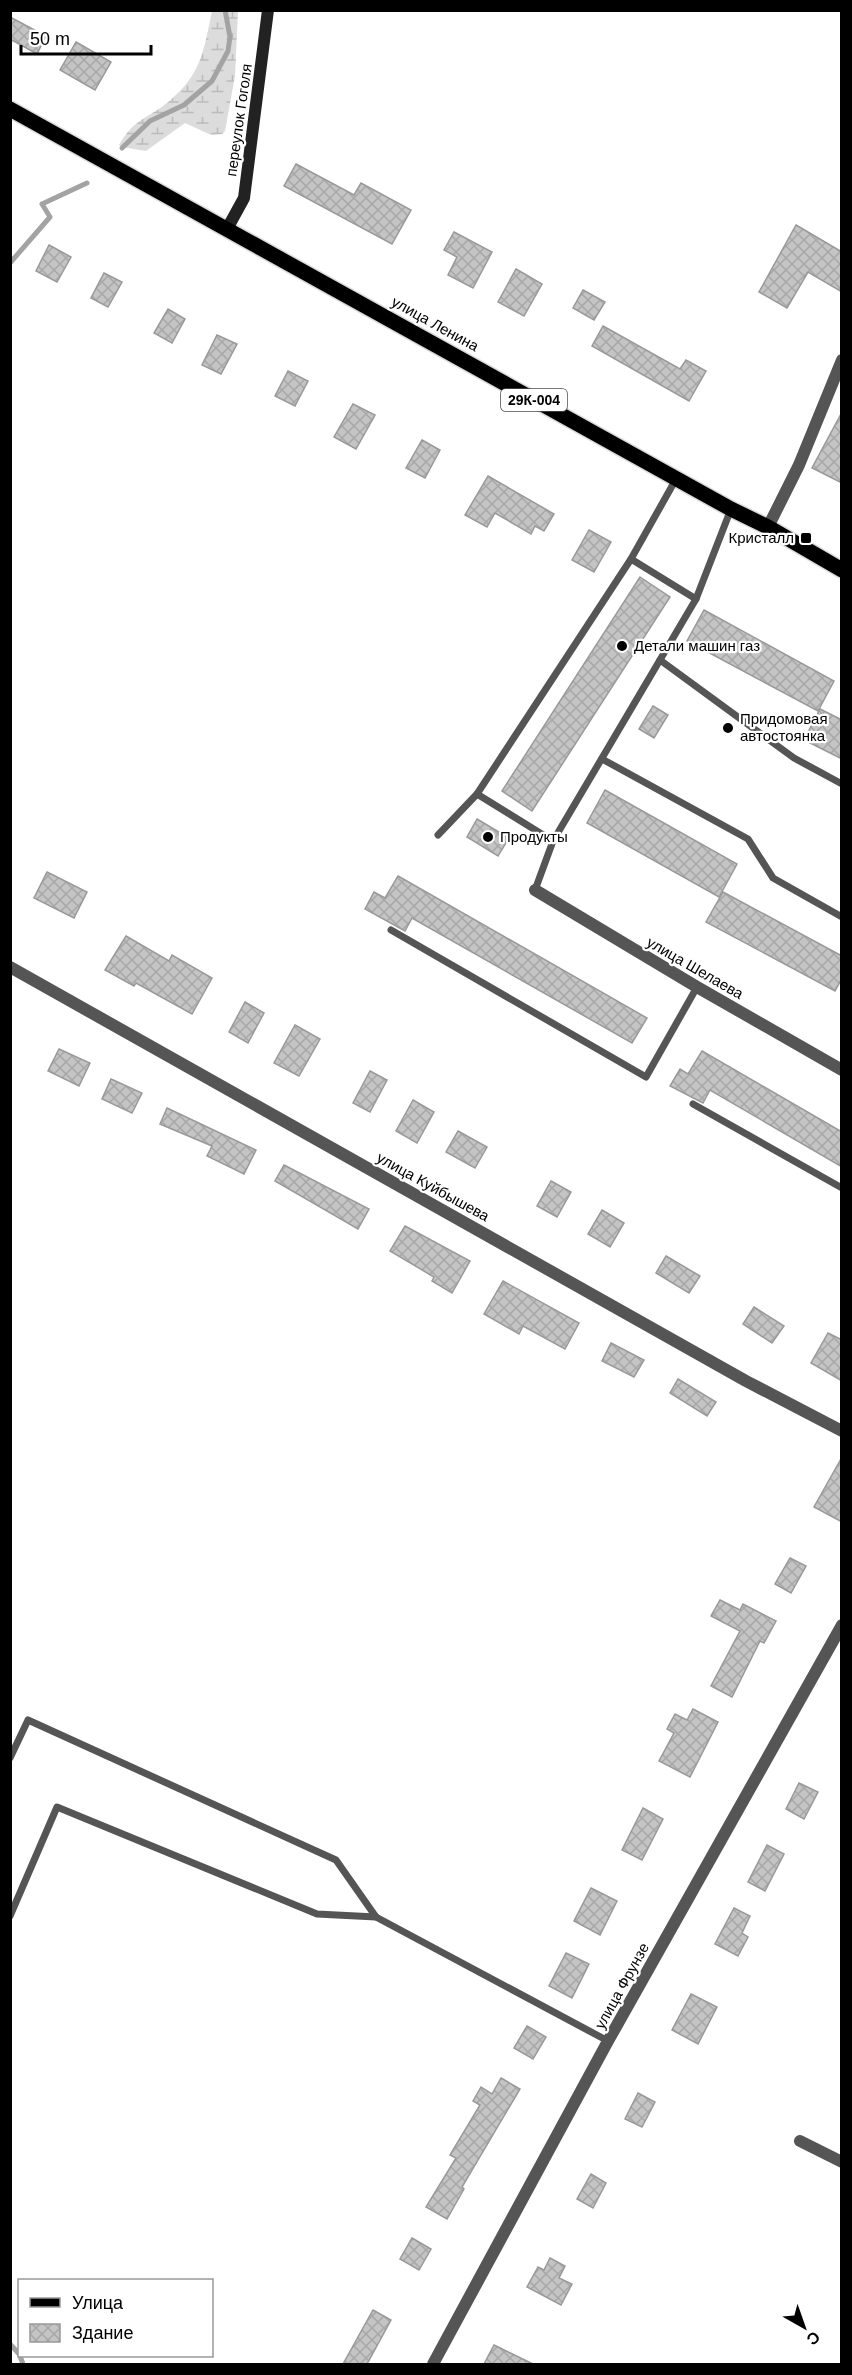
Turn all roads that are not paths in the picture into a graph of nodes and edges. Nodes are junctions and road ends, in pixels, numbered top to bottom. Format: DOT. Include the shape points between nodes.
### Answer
graph roads {
  1 [pos="268,10"];
  2 [pos="10,109"];
  3 [pos="227,229"];
  4 [pos="842,360"];
  5 [pos="676,479"];
  6 [pos="731,509"];
  7 [pos="768,526"];
  8 [pos="631,559"];
  9 [pos="839,566"];
  10 [pos="696,598"];
  11 [pos="660,660"];
  12 [pos="602,759"];
  13 [pos="842,784"];
  14 [pos="477,794"];
  15 [pos="438,835"];
  16 [pos="553,841"];
  17 [pos="535,890"];
  18 [pos="842,917"];
  19 [pos="391,930"];
  20 [pos="10,967"];
  21 [pos="697,987"];
  22 [pos="842,1070"];
  23 [pos="693,1104"];
  24 [pos="842,1188"];
  25 [pos="842,1431"];
  26 [pos="842,1624"];
  27 [pos="10,1758"];
  28 [pos="10,1916"];
  29 [pos="376,1917"];
  30 [pos="608,2041"];
  31 [pos="800,2141"];
  32 [pos="842,2163"];
  33 [pos="433,2364"];
  1 -- 3 [label="main road, переулок Гоголя" via="244,198"];
  2 -- 3 [label="main road, улица Ленина / 29К-004"];
  3 -- 5 [label="main road, улица Ленина / 29К-004"];
  4 -- 7 [label="street" via="799,465"];
  5 -- 6 [label="main road, улица Ленина / 29К-004"];
  5 -- 8 [label="lane"];
  6 -- 7 [label="main road, улица Ленина / 29К-004"];
  6 -- 10 [label="lane"];
  7 -- 9 [label="main road, улица Ленина / 29К-004"];
  8 -- 10 [label="lane"];
  8 -- 14 [label="lane"];
  10 -- 11 [label="lane"];
  11 -- 12 [label="lane"];
  11 -- 13 [label="lane" via="794,758"];
  12 -- 16 [label="lane"];
  12 -- 18 [label="lane" via="748,839 773,878"];
  14 -- 15 [label="lane"];
  14 -- 16 [label="lane"];
  16 -- 17 [label="lane"];
  17 -- 21 [label="street, улица Шелаева"];
  19 -- 21 [label="lane" via="646,1077"];
  20 -- 25 [label="street, улица Куйбышева" via="746,1381"];
  21 -- 22 [label="street, улица Шелаева"];
  23 -- 24 [label="lane"];
  26 -- 30 [label="street, улица Фрунзе"];
  27 -- 29 [label="lane" via="28,1720 336,1860"];
  28 -- 29 [label="lane" via="57,1807 317,1914"];
  29 -- 30 [label="lane"];
  30 -- 33 [label="street, улица Фрунзе"];
  31 -- 32 [label="street"];
}
